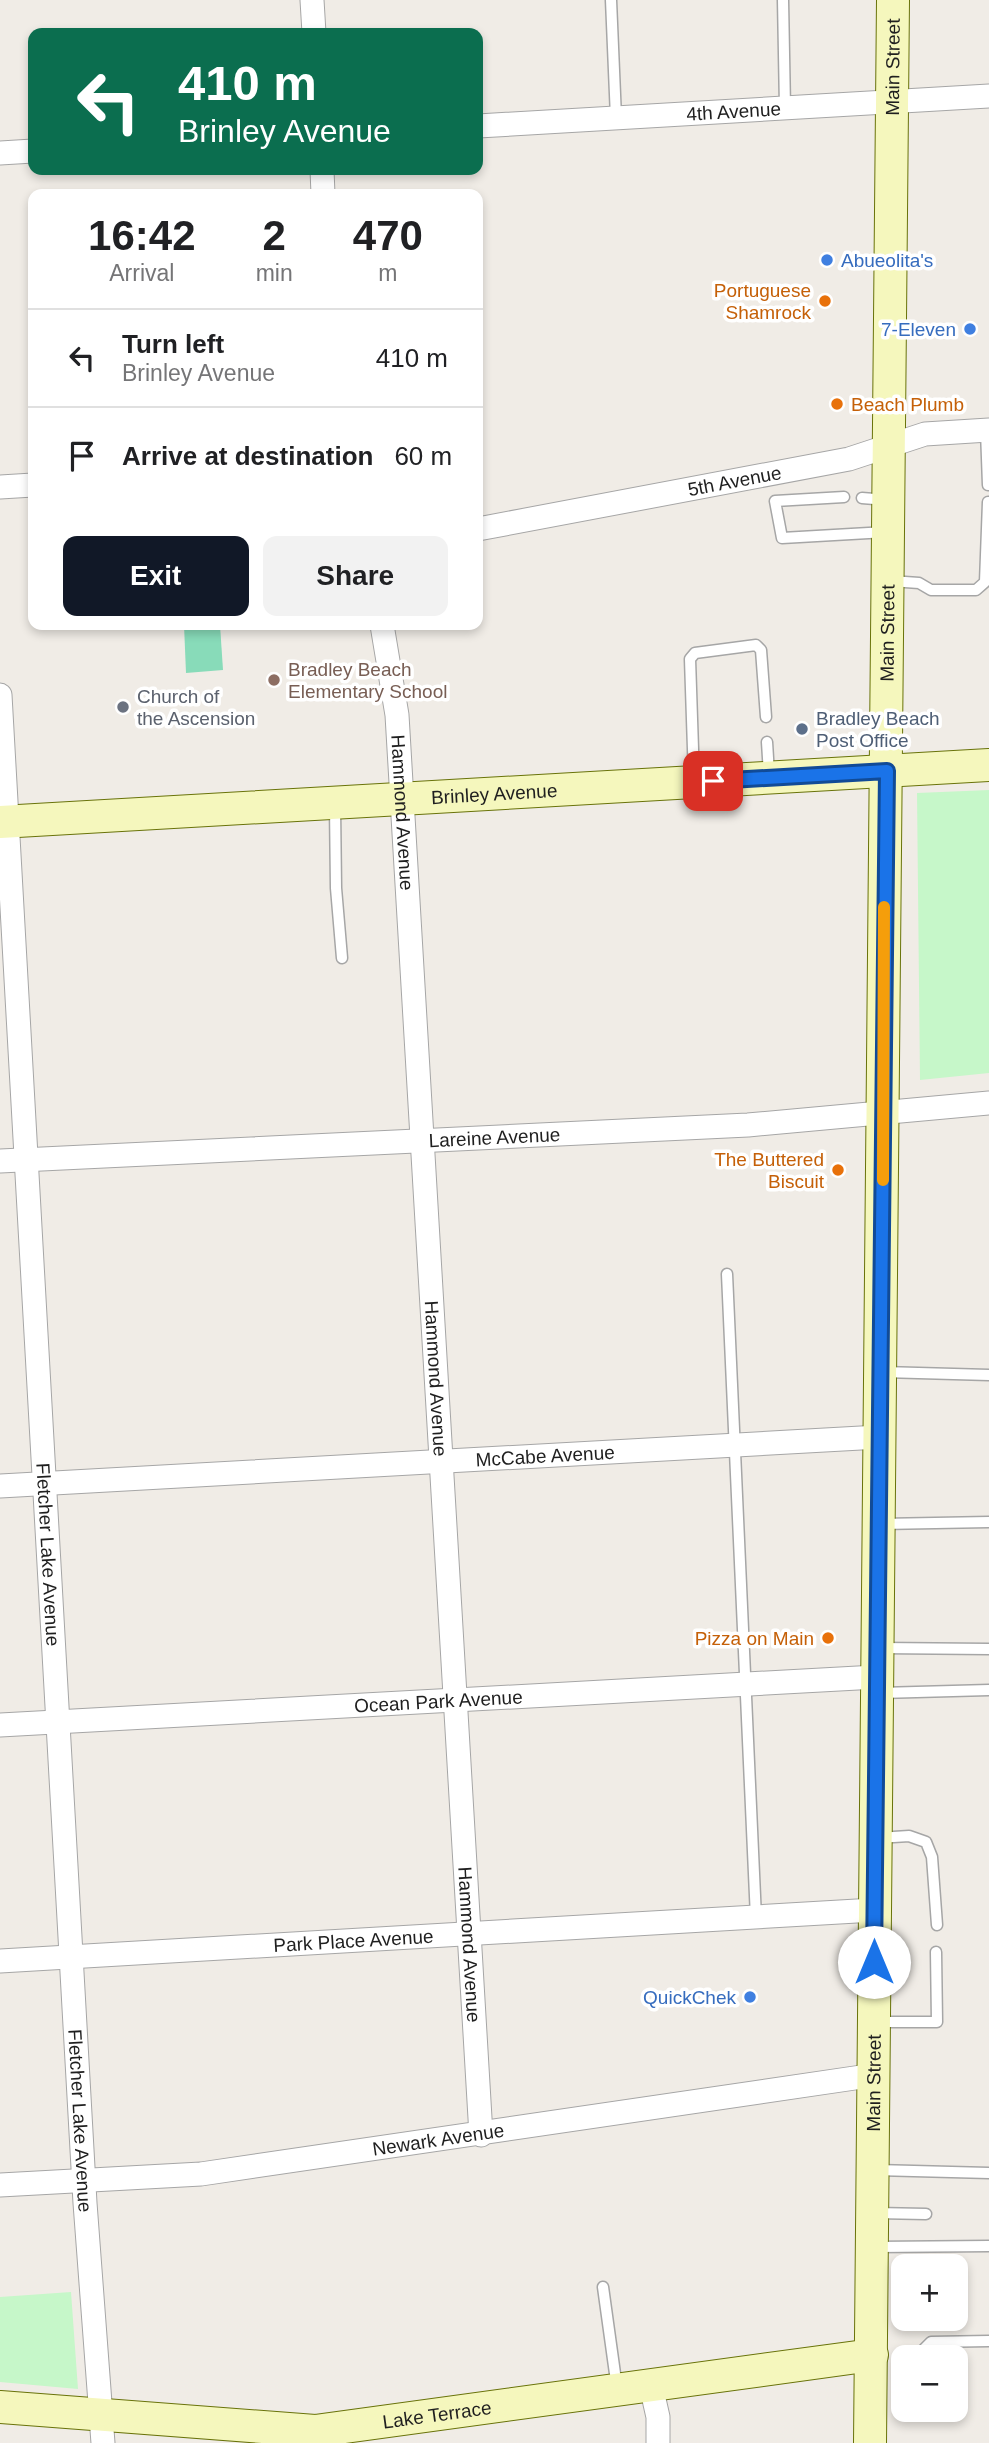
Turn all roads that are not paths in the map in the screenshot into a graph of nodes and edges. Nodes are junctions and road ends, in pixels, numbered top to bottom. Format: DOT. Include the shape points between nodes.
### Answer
graph roads {
  1 [pos="313,0"];
  2 [pos="611,0"];
  3 [pos="783,0"];
  4 [pos="893,0"];
  5 [pos="314,28"];
  6 [pos="989,96"];
  7 [pos="892,102"];
  8 [pos="785,108"];
  9 [pos="616,118"];
  10 [pos="483,126"];
  11 [pos="28,151"];
  12 [pos="0,153"];
  13 [pos="988,430"];
  14 [pos="889,446"];
  15 [pos="28,485"];
  16 [pos="988,485"];
  17 [pos="0,487"];
  18 [pos="844,497"];
  19 [pos="988,502"];
  20 [pos="483,528"];
  21 [pos="889,532"];
  22 [pos="888,580"];
  23 [pos="383,630"];
  24 [pos="0,695"];
  25 [pos="766,717"];
  26 [pos="767,742"];
  27 [pos="989,765"];
  28 [pos="887,771"];
  29 [pos="769,778"];
  30 [pos="694,782"];
  31 [pos="401,799"];
  32 [pos="335,803"];
  33 [pos="3,822"];
  34 [pos="342,958"];
  35 [pos="989,1103"];
  36 [pos="884,1112"];
  37 [pos="421,1139"];
  38 [pos="27,1160"];
  39 [pos="0,1161"];
  40 [pos="727,1274"];
  41 [pos="880,1372"];
  42 [pos="989,1375"];
  43 [pos="879,1437"];
  44 [pos="735,1446"];
  45 [pos="440,1462"];
  46 [pos="46,1484"];
  47 [pos="0,1486"];
  48 [pos="989,1522"];
  49 [pos="878,1524"];
  50 [pos="989,1649"];
  51 [pos="877,1673"];
  52 [pos="746,1683"];
  53 [pos="989,1690"];
  54 [pos="454,1700"];
  55 [pos="58,1722"];
  56 [pos="0,1725"];
  57 [pos="875,1838"];
  58 [pos="874,1910"];
  59 [pos="756,1918"];
  60 [pos="937,1925"];
  61 [pos="467,1935"];
  62 [pos="936,1952"];
  63 [pos="71,1957"];
  64 [pos="0,1961"];
  65 [pos="875,2022"];
  66 [pos="875,2075"];
  67 [pos="481,2135"];
  68 [pos="874,2170"];
  69 [pos="989,2173"];
  70 [pos="83,2180"];
  71 [pos="0,2185"];
  72 [pos="873,2213"];
  73 [pos="926,2214"];
  74 [pos="989,2246"];
  75 [pos="873,2247"];
  76 [pos="603,2287"];
  77 [pos="989,2342"];
  78 [pos="928,2345"];
  79 [pos="872,2355"];
  80 [pos="651,2386"];
  81 [pos="617,2391"];
  82 [pos="0,2407"];
  83 [pos="101,2429"];
  84 [pos="658,2443"];
  85 [pos="870,2443"];
  1 -- 5 [label="street"];
  2 -- 9 [label="lane"];
  3 -- 8 [label="lane"];
  4 -- 7 [label="main road, Main Street"];
  6 -- 7 [label="street, 4th Avenue"];
  7 -- 8 [label="street, 4th Avenue"];
  7 -- 14 [label="main road, Main Street"];
  8 -- 9 [label="street, 4th Avenue"];
  9 -- 10 [label="street, 4th Avenue"];
  11 -- 12 [label="street"];
  13 -- 14 [label="street, 5th Avenue" via="925,434"];
  13 -- 16 [label="lane"];
  14 -- 20 [label="street, 5th Avenue" via="849,459"];
  14 -- 21 [label="main road, Main Street" via="875,499"];
  15 -- 17 [label="street"];
  18 -- 21 [label="lane" via="775,501 782,538"];
  19 -- 22 [label="lane" via="985,582 976,590 931,590 919,583"];
  21 -- 22 [label="main road, Main Street"];
  22 -- 28 [label="main road, Main Street"];
  23 -- 31 [label="street, Hammond Avenue" via="397,715"];
  24 -- 33 [label="street, Fletcher Lake Avenue"];
  25 -- 30 [label="lane" via="761,650 756,645 695,653 690,659"];
  26 -- 29 [label="lane"];
  27 -- 28 [label="main road, Brinley Avenue"];
  28 -- 29 [label="main road, Brinley Avenue"];
  28 -- 36 [label="main road, Main Street"];
  29 -- 30 [label="main road, Brinley Avenue"];
  30 -- 31 [label="main road, Brinley Avenue"];
  31 -- 32 [label="main road, Brinley Avenue"];
  31 -- 37 [label="street, Hammond Avenue"];
  32 -- 33 [label="main road, Brinley Avenue"];
  32 -- 34 [label="lane"];
  33 -- 38 [label="street, Fletcher Lake Avenue"];
  35 -- 36 [label="street, Lareine Avenue"];
  36 -- 37 [label="street, Lareine Avenue" via="748,1125"];
  36 -- 41 [label="main road, Main Street"];
  37 -- 38 [label="street, Lareine Avenue"];
  37 -- 45 [label="street, Hammond Avenue"];
  38 -- 39 [label="street, Lareine Avenue"];
  38 -- 46 [label="street, Fletcher Lake Avenue"];
  40 -- 44 [label="lane"];
  41 -- 42 [label="lane"];
  41 -- 43 [label="main road, Main Street"];
  43 -- 44 [label="street, McCabe Avenue"];
  43 -- 49 [label="main road, Main Street"];
  44 -- 45 [label="street, McCabe Avenue"];
  44 -- 52 [label="lane"];
  45 -- 46 [label="street, McCabe Avenue"];
  45 -- 54 [label="street, Hammond Avenue"];
  46 -- 47 [label="street, McCabe Avenue"];
  46 -- 55 [label="street, Fletcher Lake Avenue"];
  48 -- 49 [label="lane"];
  49 -- 51 [label="main road, Main Street"];
  50 -- 51 [label="lane"];
  51 -- 52 [label="street, Ocean Park Avenue"];
  51 -- 53 [label="lane"];
  51 -- 57 [label="main road, Main Street"];
  52 -- 54 [label="street, Ocean Park Avenue"];
  52 -- 59 [label="lane"];
  54 -- 55 [label="street, Ocean Park Avenue"];
  54 -- 61 [label="street, Hammond Avenue"];
  55 -- 56 [label="street, Ocean Park Avenue"];
  55 -- 63 [label="street, Fletcher Lake Avenue"];
  57 -- 58 [label="main road, Main Street"];
  57 -- 60 [label="lane" via="909,1836 926,1843 932,1857"];
  58 -- 59 [label="street, Park Place Avenue"];
  58 -- 65 [label="main road, Main Street"];
  59 -- 61 [label="street, Park Place Avenue"];
  61 -- 63 [label="street, Park Place Avenue"];
  61 -- 67 [label="street, Hammond Avenue"];
  62 -- 65 [label="lane" via="937,2022"];
  63 -- 64 [label="street, Park Place Avenue"];
  63 -- 70 [label="street, Fletcher Lake Avenue"];
  65 -- 66 [label="main road, Main Street"];
  66 -- 67 [label="street, Newark Avenue"];
  66 -- 68 [label="main road, Main Street"];
  67 -- 70 [label="street, Newark Avenue" via="201,2174"];
  68 -- 69 [label="lane"];
  68 -- 72 [label="main road, Main Street"];
  70 -- 71 [label="street, Newark Avenue"];
  70 -- 83 [label="street, Fletcher Lake Avenue"];
  72 -- 73 [label="lane"];
  72 -- 75 [label="main road, Main Street"];
  74 -- 75 [label="lane"];
  75 -- 79 [label="main road, Main Street"];
  76 -- 81 [label="lane"];
  77 -- 78 [label="lane"];
  79 -- 80 [label="main road, Lake Terrace"];
  79 -- 85 [label="main road, Main Street"];
  80 -- 81 [label="main road, Lake Terrace"];
  80 -- 84 [label="street"];
  81 -- 83 [label="main road, Lake Terrace" via="315,2431"];
  82 -- 83 [label="main road, Lake Terrace"];
}
